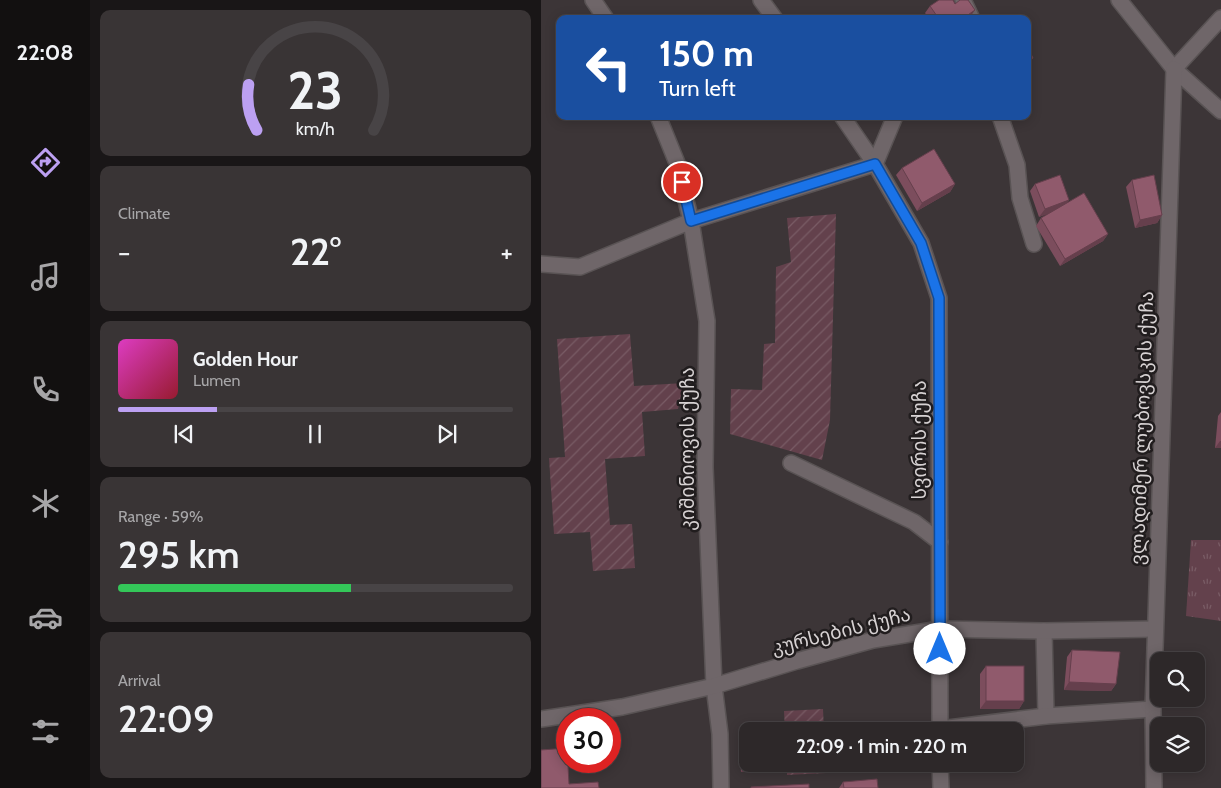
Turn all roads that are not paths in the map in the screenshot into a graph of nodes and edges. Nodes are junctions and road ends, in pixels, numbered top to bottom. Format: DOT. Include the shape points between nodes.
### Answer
graph roads {
  1 [pos="593,0"];
  2 [pos="761,0"];
  3 [pos="963,0"];
  4 [pos="1119,0"];
  5 [pos="603,15"];
  6 [pos="772,15"];
  7 [pos="970,15"];
  8 [pos="1221,18"];
  9 [pos="1174,69"];
  10 [pos="1221,111"];
  11 [pos="660,120"];
  12 [pos="845,120"];
  13 [pos="893,120"];
  14 [pos="1001,120"];
  15 [pos="875,164"];
  16 [pos="691,221"];
  17 [pos="1034,244"];
  18 [pos="541,264"];
  19 [pos="791,463"];
  20 [pos="940,542"];
  21 [pos="940,629"];
  22 [pos="1155,629"];
  23 [pos="1044,631"];
  24 [pos="714,686"];
  25 [pos="1153,709"];
  26 [pos="1046,716"];
  27 [pos="541,719"];
  28 [pos="940,722"];
  29 [pos="1001,722"];
  30 [pos="940,772"];
  31 [pos="721,788"];
  32 [pos="941,788"];
  33 [pos="1154,788"];
  1 -- 5 [label="street"];
  2 -- 6 [label="street"];
  3 -- 7 [label="street"];
  4 -- 9 [label="street"];
  8 -- 9 [label="street"];
  9 -- 10 [label="street"];
  9 -- 22 [label="street, ვლადიმერ ლუბოვსკის ქუჩა"];
  11 -- 16 [label="street, კიშინიოვის ქუჩა" via="677,163"];
  12 -- 15 [label="street, სვირის ქუჩა"];
  13 -- 15 [label="street"];
  14 -- 17 [label="street" via="1017,165 1020,198"];
  15 -- 16 [label="street"];
  15 -- 20 [label="street, სვირის ქუჩა" via="921,243 939,298"];
  16 -- 18 [label="street" via="580,267"];
  16 -- 24 [label="street, კიშინიოვის ქუჩა" via="707,321 705,467"];
  19 -- 20 [label="street" via="914,522"];
  20 -- 21 [label="street, სვირის ქუჩა"];
  21 -- 23 [label="street, კურსების ქუჩა"];
  21 -- 24 [label="street, კურსების ქუჩა" via="873,640"];
  21 -- 28 [label="street, სვირის ქუჩა"];
  22 -- 23 [label="street, კურსების ქუჩა"];
  22 -- 25 [label="street, ვლადიმერ ლუბოვსკის ქუჩა"];
  23 -- 26 [label="street"];
  24 -- 27 [label="street, კურსების ქუჩა" via="622,707"];
  24 -- 31 [label="street, კიშინიოვის ქუჩა" via="720,734"];
  25 -- 26 [label="street"];
  25 -- 33 [label="street, ვლადიმერ ლუბოვსკის ქუჩა"];
  26 -- 29 [label="street"];
  30 -- 32 [label="street"];
}
